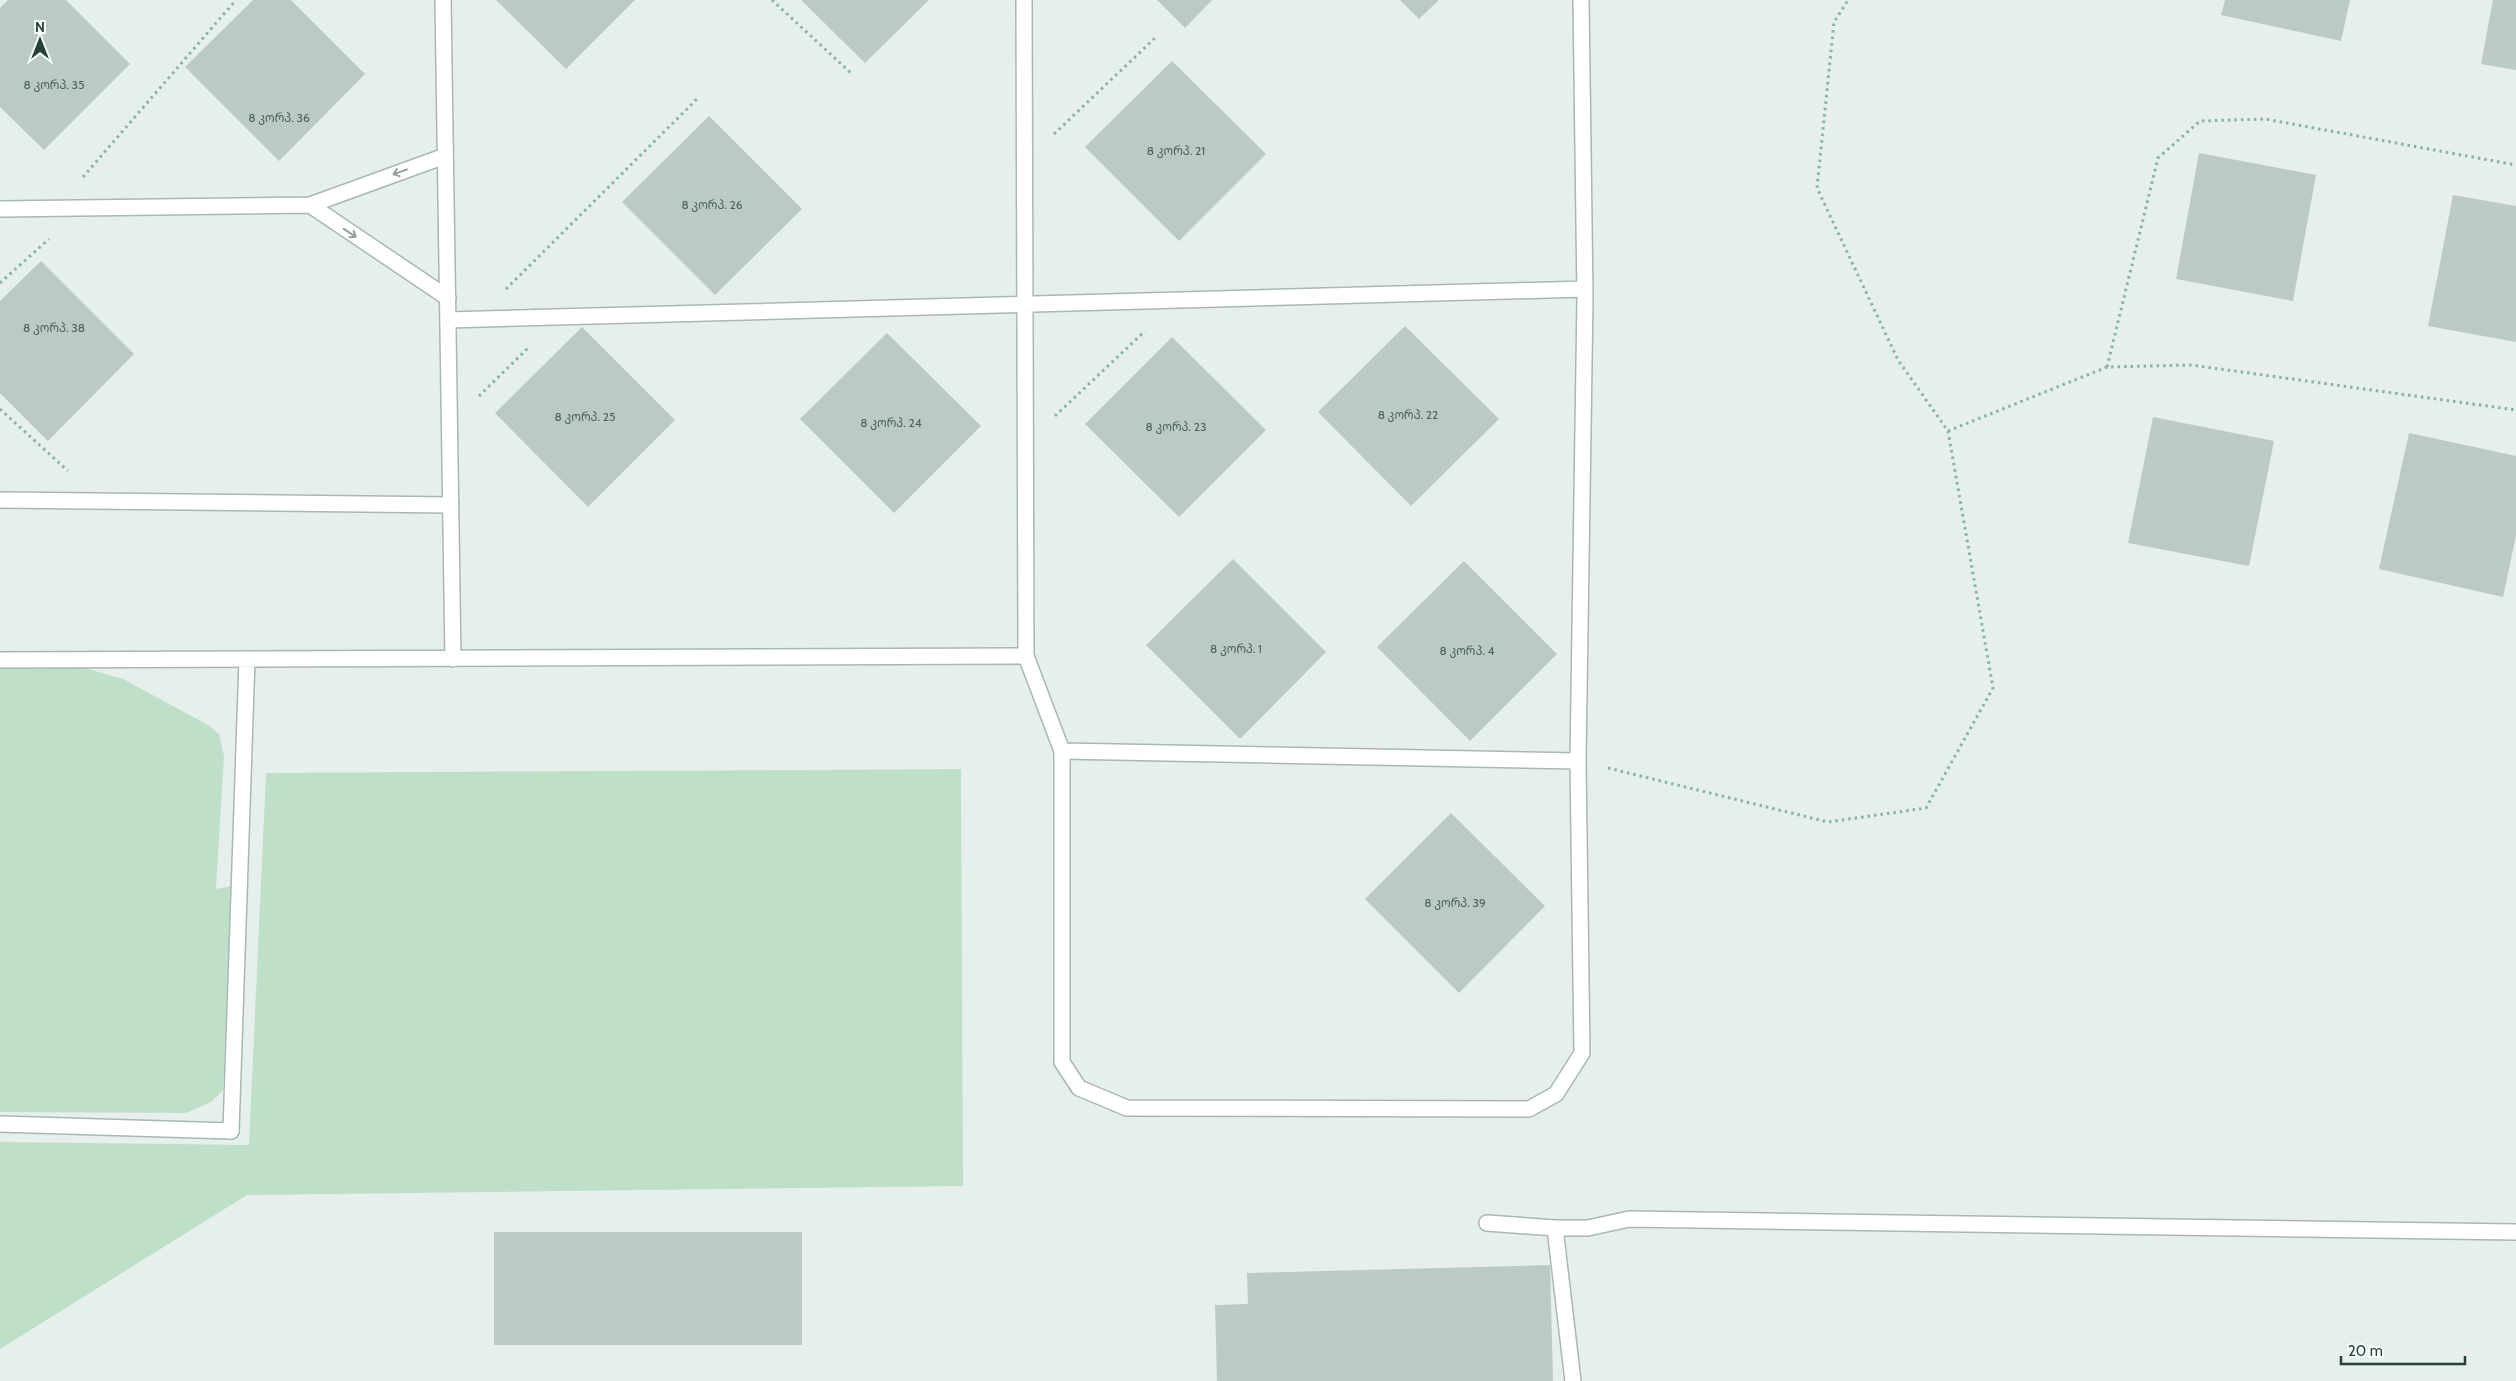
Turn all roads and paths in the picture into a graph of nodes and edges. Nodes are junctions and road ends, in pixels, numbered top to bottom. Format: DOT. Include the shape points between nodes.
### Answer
graph roads {
  1 [pos="236,0"];
  2 [pos="443,0"];
  3 [pos="772,0"];
  4 [pos="1024,0"];
  5 [pos="1581,0"];
  6 [pos="1848,0"];
  7 [pos="1155,38"];
  8 [pos="852,74"];
  9 [pos="697,100"];
  10 [pos="445,156"];
  11 [pos="1024,162"];
  12 [pos="2516,165"];
  13 [pos="310,206"];
  14 [pos="56,208"];
  15 [pos="83,208"];
  16 [pos="0,209"];
  17 [pos="0,283"];
  18 [pos="1585,289"];
  19 [pos="448,298"];
  20 [pos="1178,300"];
  21 [pos="1025,304"];
  22 [pos="561,316"];
  23 [pos="476,319"];
  24 [pos="448,320"];
  25 [pos="2107,367"];
  26 [pos="0,409"];
  27 [pos="2516,410"];
  28 [pos="449,424"];
  29 [pos="1948,431"];
  30 [pos="1025,443"];
  31 [pos="0,500"];
  32 [pos="100,501"];
  33 [pos="451,505"];
  34 [pos="1026,656"];
  35 [pos="454,659"];
  36 [pos="0,660"];
  37 [pos="247,660"];
  38 [pos="1062,751"];
  39 [pos="1578,761"];
  40 [pos="0,1124"];
  41 [pos="1487,1223"];
  42 [pos="1555,1228"];
  43 [pos="2516,1232"];
  44 [pos="1573,1381"];
  1 -- 14 [label="path"];
  2 -- 10 [label="street"];
  3 -- 8 [label="path"];
  4 -- 11 [label="street"];
  5 -- 18 [label="street"];
  6 -- 29 [label="path" via="1834,22 1817,188 1898,360"];
  7 -- 11 [label="path"];
  9 -- 23 [label="path"];
  10 -- 13 [label="street, one-way"];
  10 -- 19 [label="street"];
  11 -- 21 [label="street"];
  12 -- 25 [label="path" via="2265,119 2200,121 2158,158"];
  13 -- 15 [label="street"];
  13 -- 19 [label="street, one-way"];
  14 -- 15 [label="street"];
  14 -- 16 [label="street"];
  15 -- 17 [label="path"];
  18 -- 20 [label="street"];
  18 -- 39 [label="street"];
  19 -- 24 [label="street"];
  20 -- 21 [label="street"];
  20 -- 30 [label="path"];
  21 -- 22 [label="street"];
  21 -- 30 [label="street"];
  22 -- 23 [label="street"];
  22 -- 28 [label="path"];
  23 -- 24 [label="street"];
  24 -- 28 [label="street"];
  25 -- 27 [label="path" via="2191,366"];
  25 -- 29 [label="path"];
  26 -- 32 [label="path"];
  28 -- 33 [label="street"];
  29 -- 39 [label="path" via="1993,688 1926,808 1828,822"];
  30 -- 34 [label="street"];
  31 -- 32 [label="street"];
  32 -- 33 [label="street"];
  33 -- 35 [label="street"];
  34 -- 35 [label="street"];
  34 -- 38 [label="street"];
  35 -- 37 [label="street"];
  36 -- 37 [label="street"];
  37 -- 40 [label="street" via="231,1131"];
  38 -- 39 [label="street"];
  38 -- 39 [label="street" via="1062,1062 1080,1088 1127,1108 1529,1109 1556,1094 1582,1053"];
  41 -- 42 [label="street"];
  42 -- 43 [label="street" via="1588,1228 1629,1220"];
  42 -- 44 [label="street"];
}
